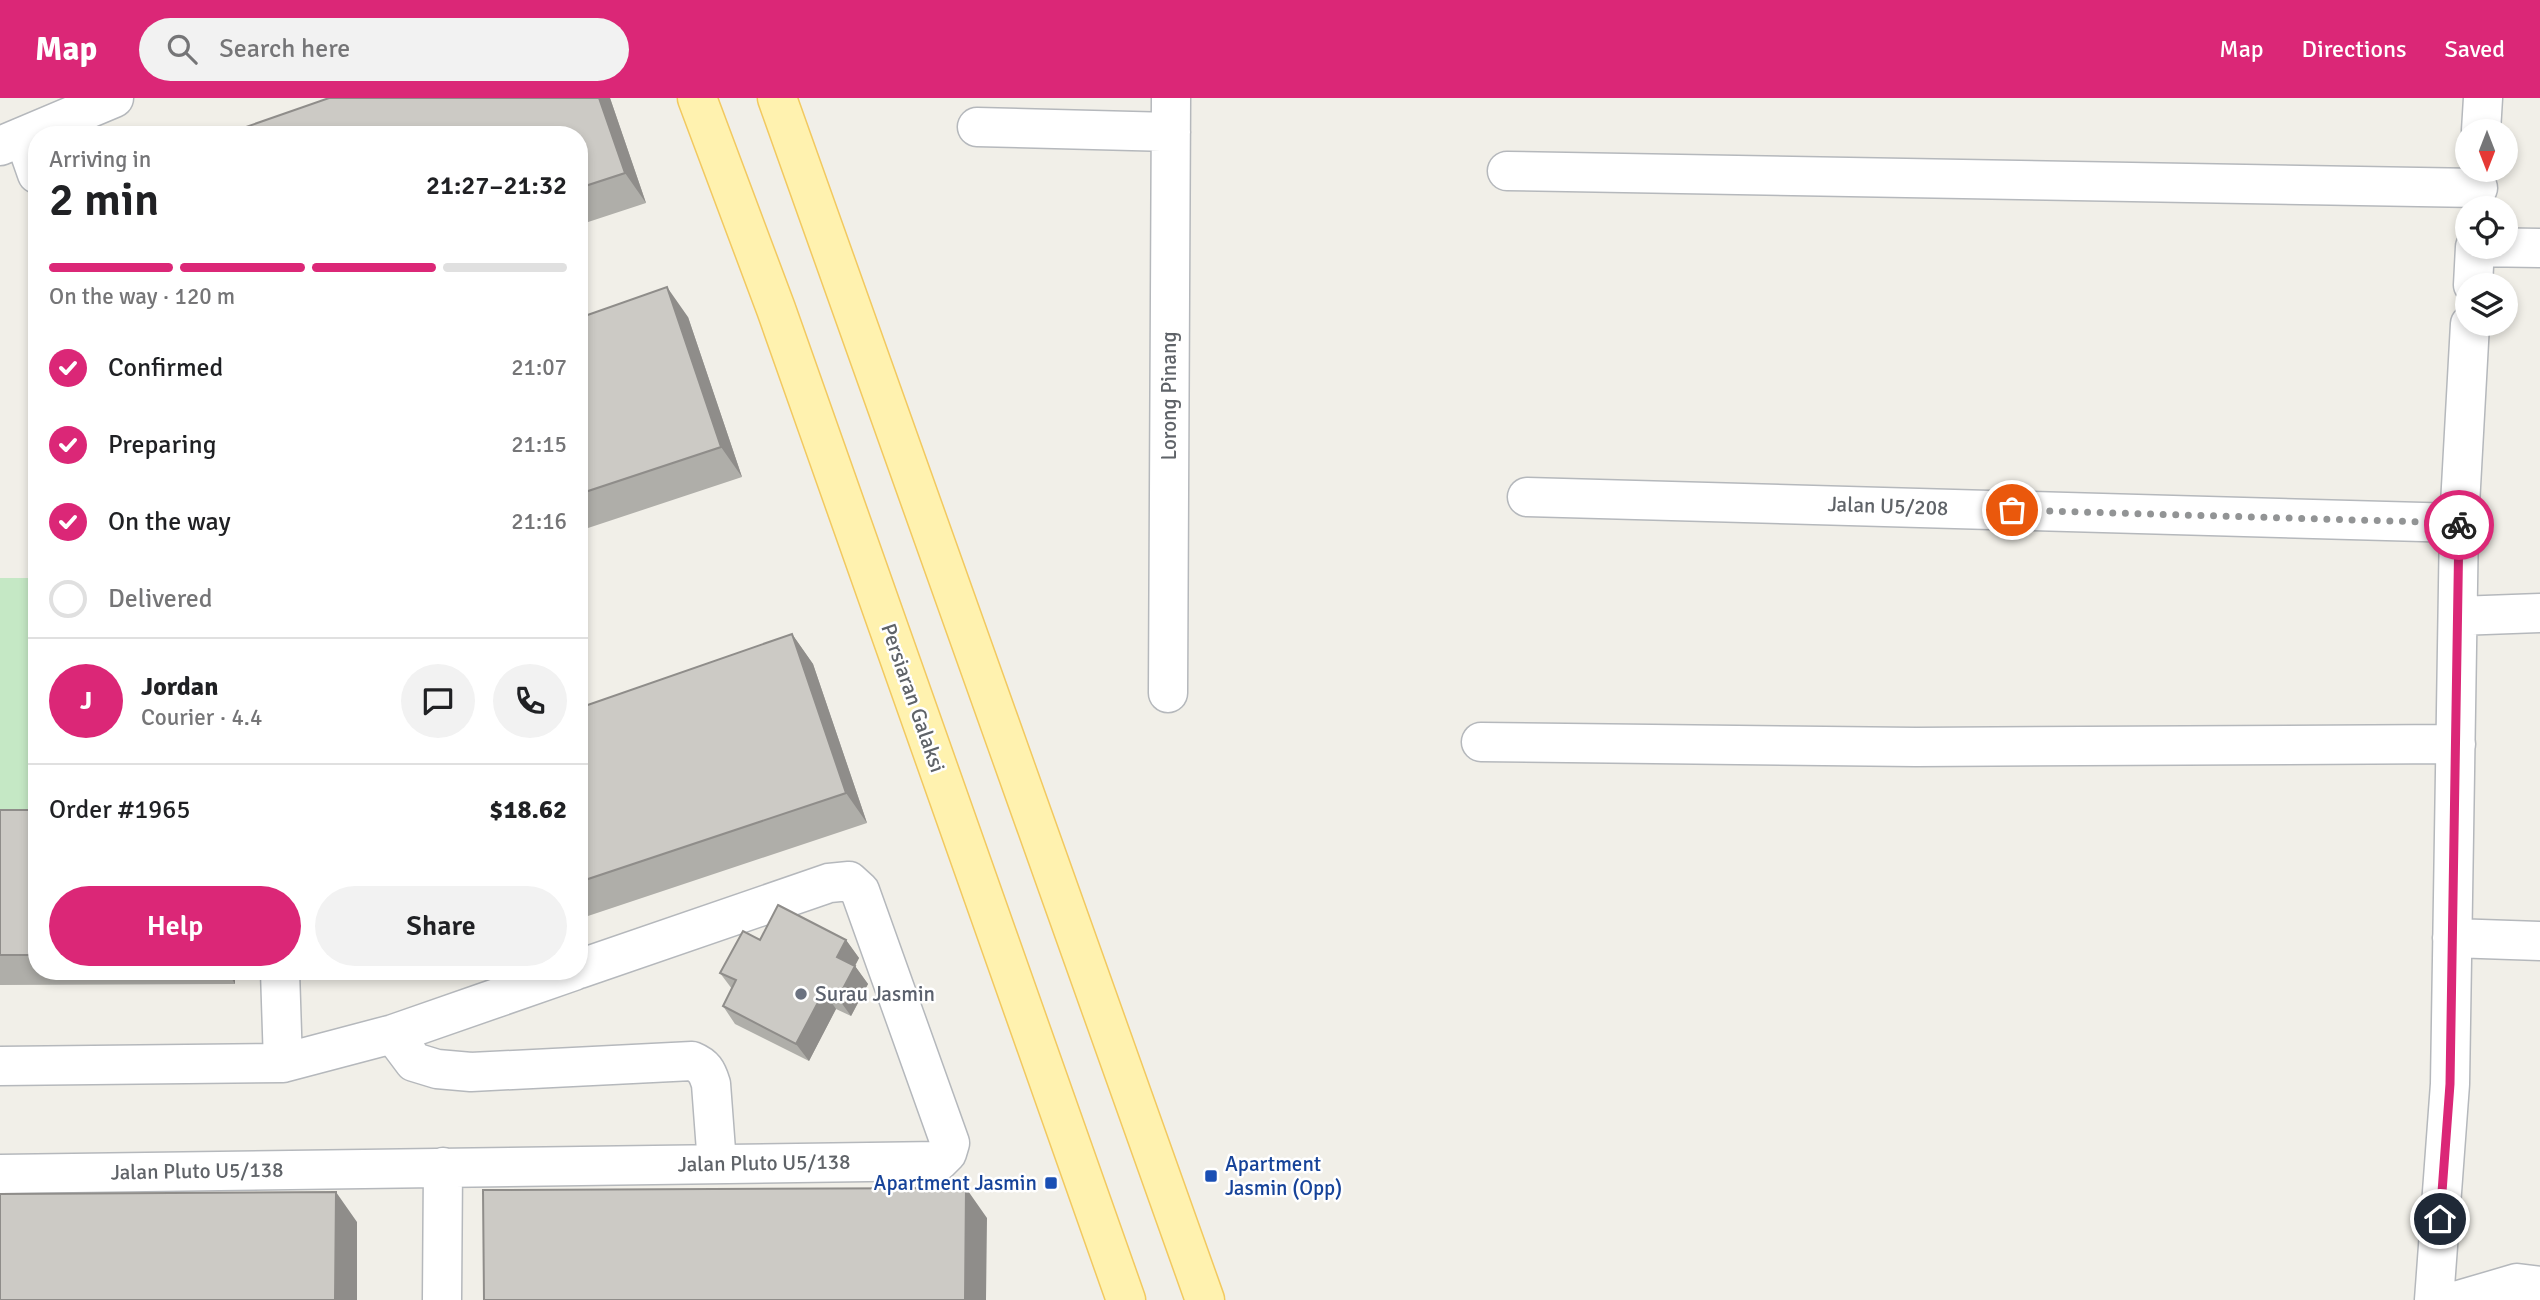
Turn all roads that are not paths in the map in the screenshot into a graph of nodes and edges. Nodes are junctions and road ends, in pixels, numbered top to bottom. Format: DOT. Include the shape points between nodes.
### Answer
graph roads {
  1 [pos="114,98"];
  2 [pos="698,98"];
  3 [pos="777,98"];
  4 [pos="2483,98"];
  5 [pos="1171,115"];
  6 [pos="2482,119"];
  7 [pos="49,126"];
  8 [pos="977,127"];
  9 [pos="12,142"];
  10 [pos="28,162"];
  11 [pos="1507,171"];
  12 [pos="2478,189"];
  13 [pos="2518,247"];
  14 [pos="2540,247"];
  15 [pos="2469,336"];
  16 [pos="1527,497"];
  17 [pos="2459,523"];
  18 [pos="2540,614"];
  19 [pos="2458,616"];
  20 [pos="1168,693"];
  21 [pos="1481,742"];
  22 [pos="2456,744"];
  23 [pos="2452,938"];
  24 [pos="2540,941"];
  25 [pos="588,967"];
  26 [pos="281,980"];
  27 [pos="548,980"];
  28 [pos="393,1034"];
  29 [pos="283,1063"];
  30 [pos="0,1066"];
  31 [pos="716,1164"];
  32 [pos="443,1167"];
  33 [pos="0,1174"];
  34 [pos="2540,1286"];
  35 [pos="1203,1298"];
  36 [pos="443,1300"];
  37 [pos="1126,1300"];
  38 [pos="2434,1300"];
  39 [pos="2459,1300"];
  1 -- 7 [label="street"];
  2 -- 37 [label="main road, Persiaran Galaksi"];
  3 -- 35 [label="main road"];
  4 -- 6 [label="street"];
  5 -- 8 [label="street"];
  5 -- 20 [label="street, Lorong Pinang"];
  9 -- 10 [label="street"];
  11 -- 12 [label="street"];
  13 -- 14 [label="street"];
  15 -- 17 [label="street"];
  16 -- 17 [label="street, Jalan U5/208"];
  17 -- 19 [label="street"];
  18 -- 19 [label="street"];
  19 -- 22 [label="street"];
  21 -- 22 [label="street" via="1916,747"];
  22 -- 23 [label="street"];
  23 -- 24 [label="street"];
  23 -- 38 [label="street" via="2450,1084"];
  25 -- 31 [label="street, Jalan Pluto U5/138" via="829,883 849,881 860,891 950,1143 947,1153 939,1161"];
  26 -- 29 [label="street"];
  27 -- 28 [label="street"];
  28 -- 29 [label="street"];
  28 -- 31 [label="street" via="414,1062 437,1069 471,1072 692,1061 702,1065 711,1084"];
  29 -- 30 [label="street"];
  31 -- 32 [label="street, Jalan Pluto U5/138"];
  32 -- 33 [label="street, Jalan Pluto U5/138"];
  32 -- 36 [label="street"];
  34 -- 39 [label="street" via="2517,1283"];
}
